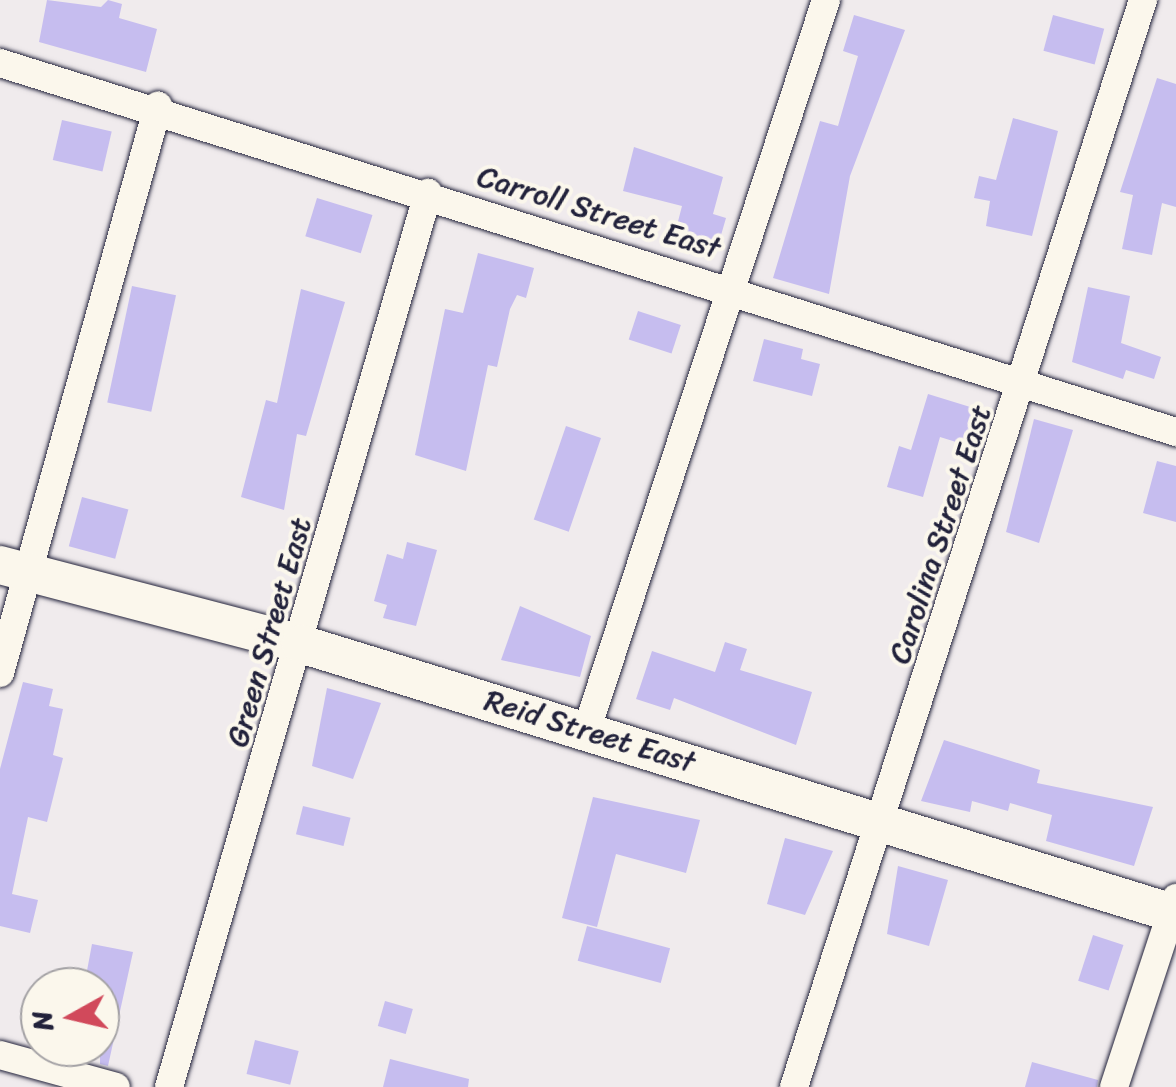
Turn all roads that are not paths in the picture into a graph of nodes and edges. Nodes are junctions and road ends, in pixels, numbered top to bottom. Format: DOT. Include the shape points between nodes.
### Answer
graph roads {
  1 [pos="826,0"];
  2 [pos="1143,0"];
  3 [pos="0,63"];
  4 [pos="158,106"];
  5 [pos="428,193"];
  6 [pos="736,288"];
  7 [pos="1023,386"];
  8 [pos="1176,432"];
  9 [pos="15,568"];
  10 [pos="301,644"];
  11 [pos="0,673"];
  12 [pos="587,729"];
  13 [pos="879,820"];
  14 [pos="1174,908"];
  15 [pos="0,1055"];
  16 [pos="116,1087"];
  17 [pos="169,1087"];
  18 [pos="794,1087"];
  19 [pos="1114,1087"];
  1 -- 6 [label="street"];
  2 -- 7 [label="street, Carolina Street East"];
  3 -- 4 [label="street, Carroll Street East"];
  4 -- 5 [label="street, Carroll Street East"];
  4 -- 9 [label="street"];
  5 -- 6 [label="street, Carroll Street East"];
  5 -- 10 [label="street, Green Street East"];
  6 -- 7 [label="street, Carroll Street East"];
  6 -- 12 [label="street"];
  7 -- 8 [label="street, Carroll Street East"];
  7 -- 13 [label="street, Carolina Street East"];
  9 -- 10 [label="street, Reid Street East"];
  9 -- 11 [label="street"];
  10 -- 12 [label="street, Reid Street East"];
  10 -- 17 [label="street, Green Street East"];
  12 -- 13 [label="street, Reid Street East"];
  13 -- 14 [label="street, Reid Street East"];
  13 -- 18 [label="street, Carolina Street East"];
  14 -- 19 [label="street"];
  15 -- 16 [label="street"];
}
